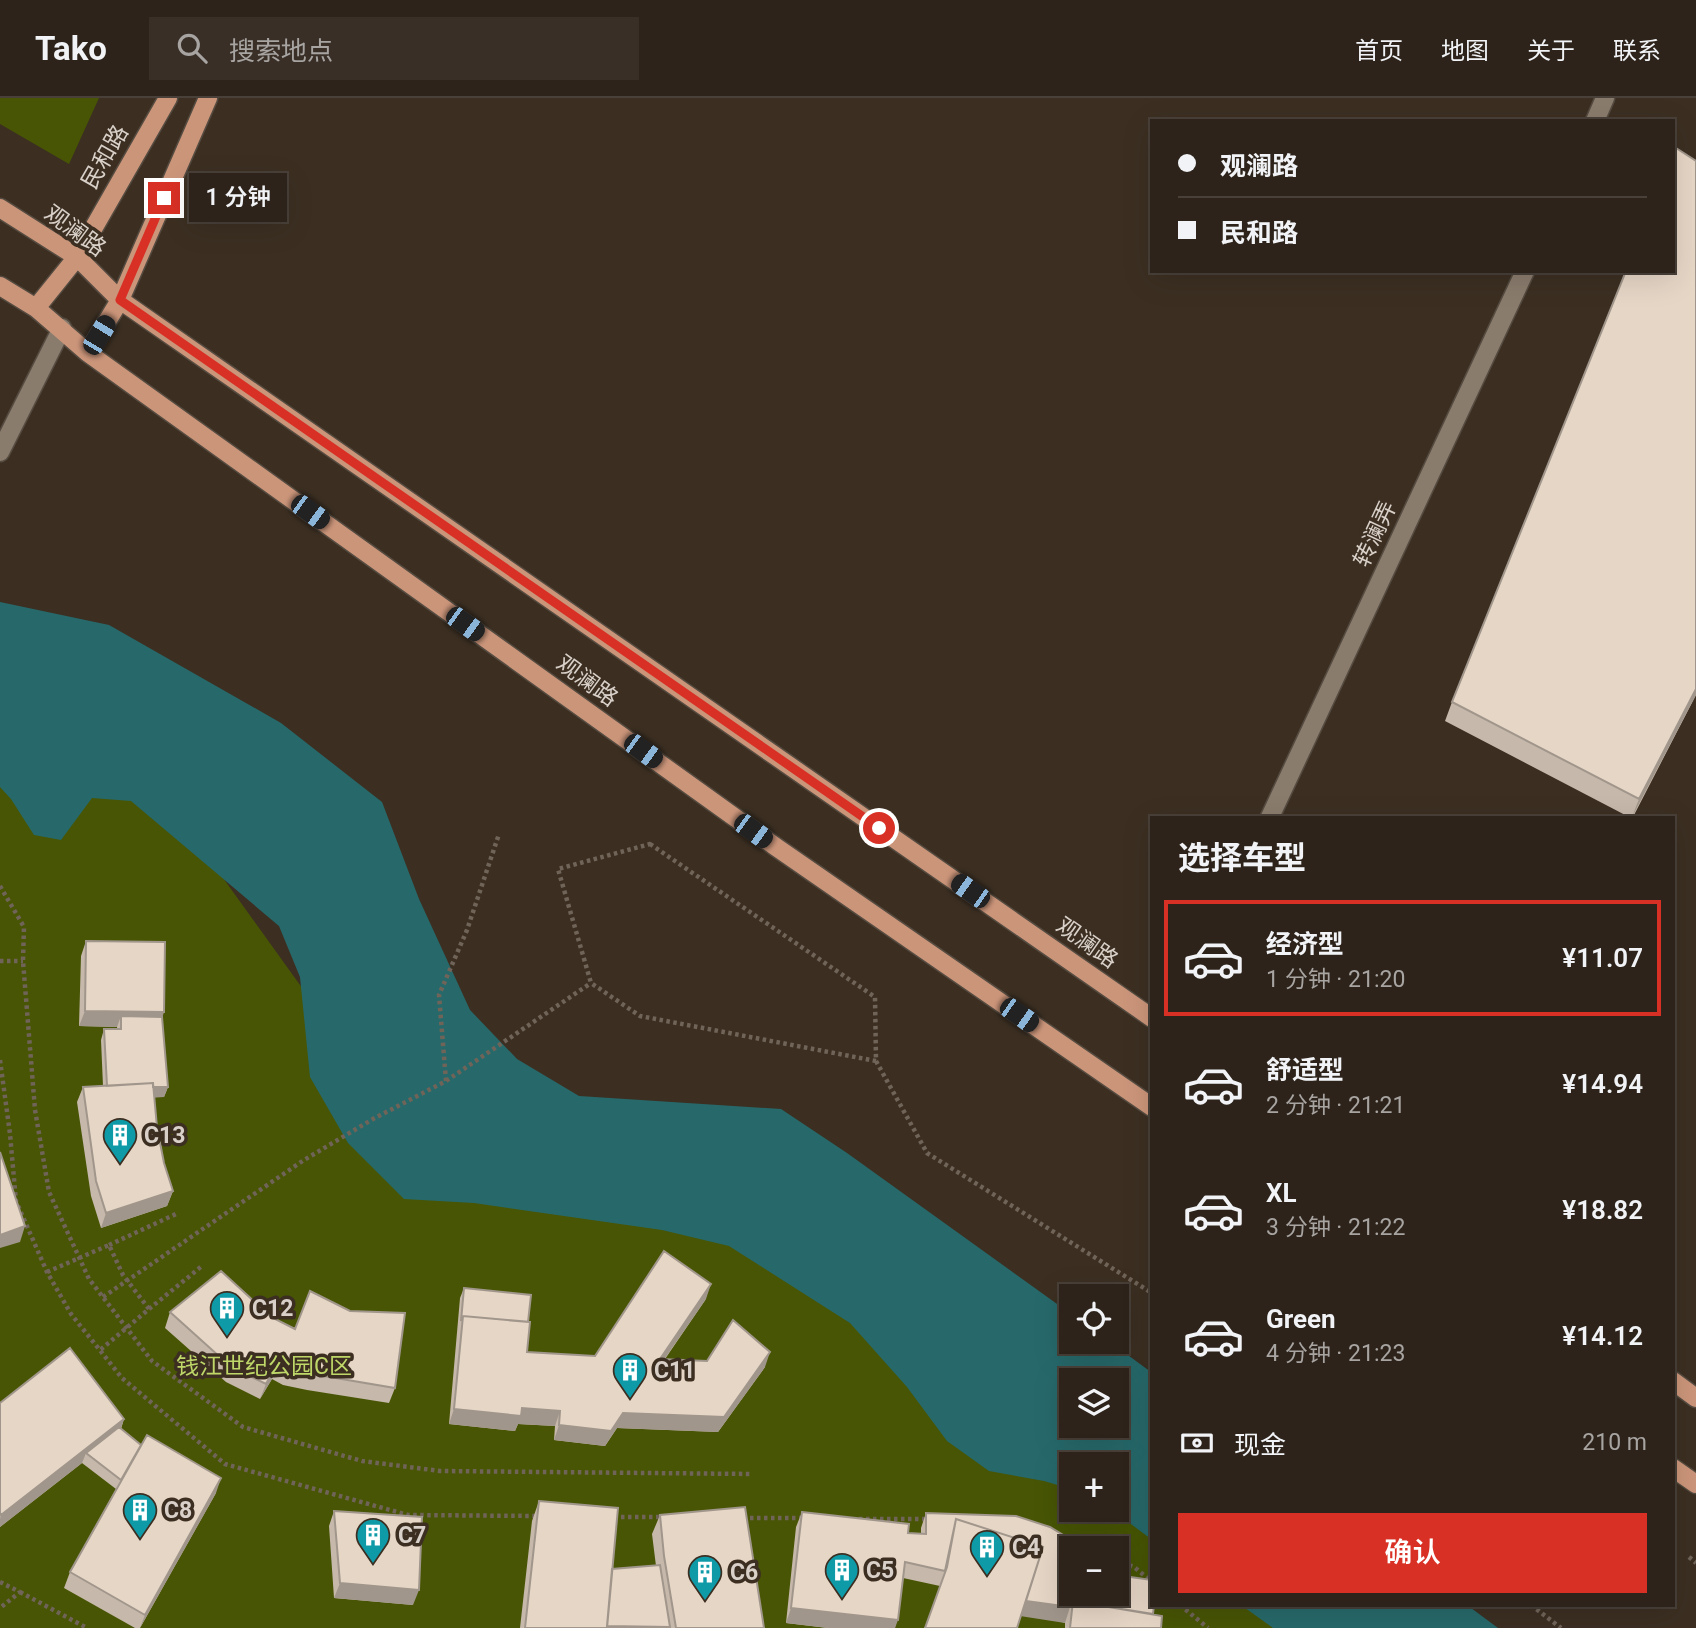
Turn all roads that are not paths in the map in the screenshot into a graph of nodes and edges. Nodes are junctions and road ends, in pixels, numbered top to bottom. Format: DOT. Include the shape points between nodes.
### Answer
graph roads {
  1 [pos="167,98"];
  2 [pos="208,98"];
  3 [pos="1605,98"];
  4 [pos="1596,119"];
  5 [pos="0,208"];
  6 [pos="77,257"];
  7 [pos="1524,273"];
  8 [pos="0,286"];
  9 [pos="120,300"];
  10 [pos="36,308"];
  11 [pos="62,328"];
  12 [pos="88,353"];
  13 [pos="0,452"];
  14 [pos="1270,816"];
  15 [pos="1150,1017"];
  16 [pos="1150,1106"];
  17 [pos="1675,1382"];
  18 [pos="1696,1398"];
  19 [pos="1675,1469"];
  20 [pos="1696,1484"];
  1 -- 6 [label="main road, 民和路"];
  2 -- 9 [label="main road"];
  3 -- 4 [label="street"];
  5 -- 6 [label="main road, 观澜路"];
  6 -- 9 [label="main road, 观澜路"];
  6 -- 10 [label="main road, 民和路"];
  7 -- 14 [label="street, 转澜弄"];
  8 -- 10 [label="main road, 观澜路"];
  9 -- 12 [label="main road"];
  9 -- 15 [label="main road, 观澜路"];
  10 -- 11 [label="main road, 观澜路"];
  11 -- 12 [label="main road, 观澜路"];
  11 -- 13 [label="street"];
  12 -- 16 [label="main road, 观澜路" via="764,839"];
  17 -- 18 [label="main road"];
  19 -- 20 [label="main road"];
}
